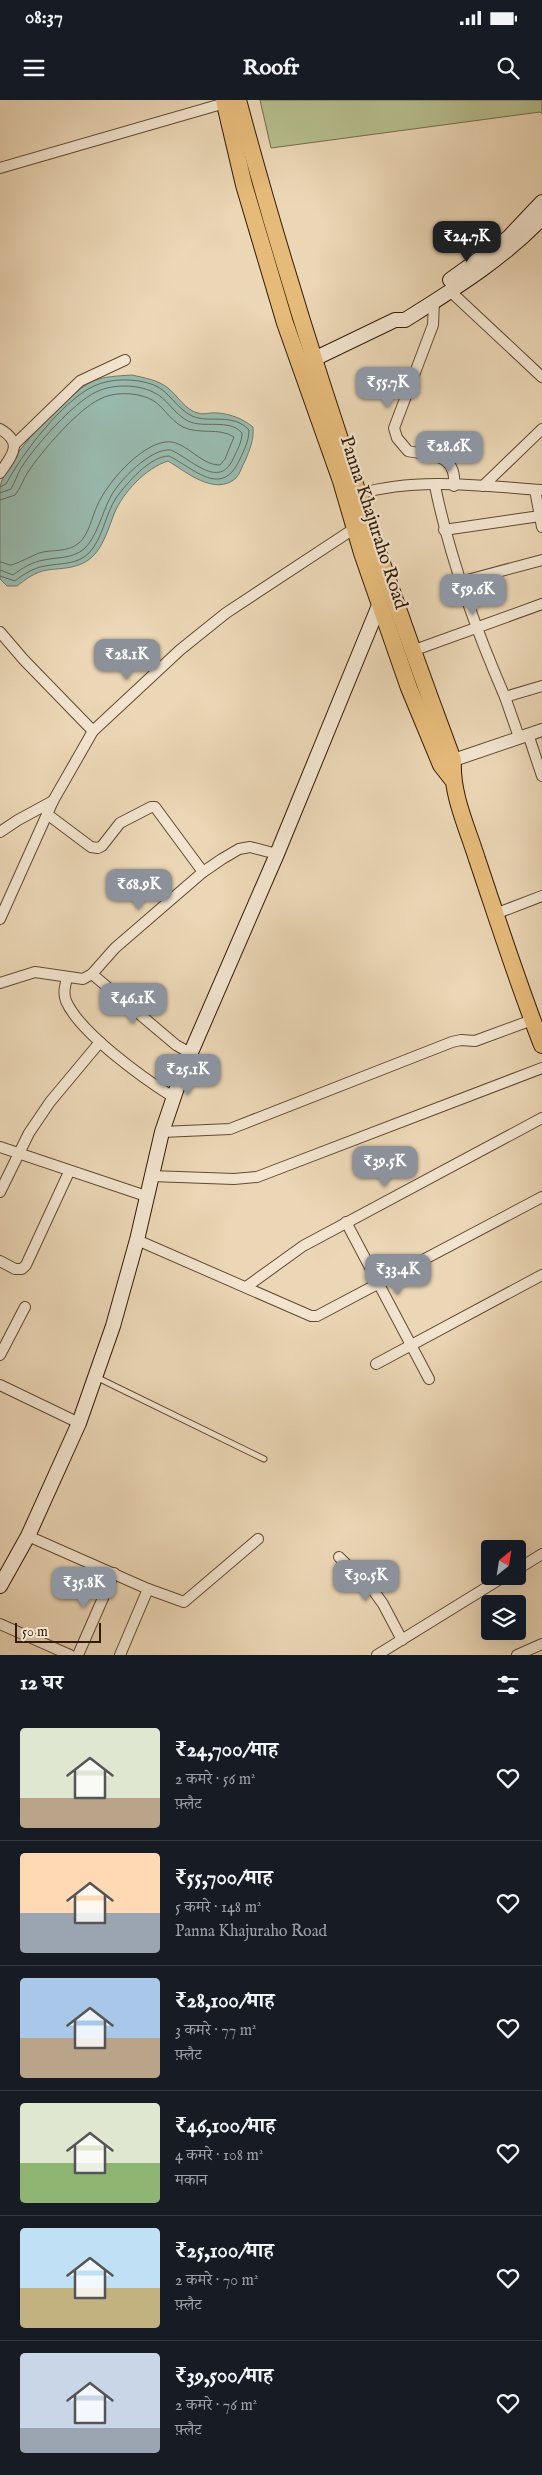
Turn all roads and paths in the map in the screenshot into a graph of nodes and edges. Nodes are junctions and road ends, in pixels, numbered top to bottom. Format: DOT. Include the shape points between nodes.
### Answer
graph roads {
  1 [pos="229,101"];
  2 [pos="0,168"];
  3 [pos="542,202"];
  4 [pos="542,218"];
  5 [pos="450,291"];
  6 [pos="434,302"];
  7 [pos="395,320"];
  8 [pos="125,360"];
  9 [pos="306,361"];
  10 [pos="542,377"];
  11 [pos="0,429"];
  12 [pos="542,429"];
  13 [pos="15,444"];
  14 [pos="0,473"];
  15 [pos="435,486"];
  16 [pos="454,486"];
  17 [pos="483,486"];
  18 [pos="539,490"];
  19 [pos="359,494"];
  20 [pos="540,516"];
  21 [pos="542,527"];
  22 [pos="355,528"];
  23 [pos="444,530"];
  24 [pos="542,560"];
  25 [pos="460,582"];
  26 [pos="380,603"];
  27 [pos="542,604"];
  28 [pos="476,628"];
  29 [pos="0,632"];
  30 [pos="412,651"];
  31 [pos="542,686"];
  32 [pos="505,697"];
  33 [pos="542,730"];
  34 [pos="93,731"];
  35 [pos="524,735"];
  36 [pos="447,762"];
  37 [pos="542,776"];
  38 [pos="53,802"];
  39 [pos="48,814"];
  40 [pos="0,832"];
  41 [pos="276,854"];
  42 [pos="203,872"];
  43 [pos="542,896"];
  44 [pos="495,914"];
  45 [pos="0,919"];
  46 [pos="92,974"];
  47 [pos="67,978"];
  48 [pos="0,983"];
  49 [pos="536,1024"];
  50 [pos="100,1042"];
  51 [pos="542,1045"];
  52 [pos="190,1053"];
  53 [pos="542,1068"];
  54 [pos="173,1097"];
  55 [pos="542,1118"];
  56 [pos="162,1132"];
  57 [pos="0,1147"];
  58 [pos="19,1155"];
  59 [pos="68,1172"];
  60 [pos="151,1176"];
  61 [pos="0,1192"];
  62 [pos="146,1196"];
  63 [pos="542,1198"];
  64 [pos="346,1222"];
  65 [pos="137,1240"];
  66 [pos="0,1261"];
  67 [pos="542,1275"];
  68 [pos="377,1284"];
  69 [pos="246,1287"];
  70 [pos="25,1307"];
  71 [pos="411,1346"];
  72 [pos="0,1355"];
  73 [pos="376,1364"];
  74 [pos="95,1376"];
  75 [pos="429,1379"];
  76 [pos="0,1385"];
  77 [pos="79,1423"];
  78 [pos="264,1458"];
  79 [pos="28,1536"];
  80 [pos="258,1539"];
  81 [pos="542,1554"];
  82 [pos="339,1556"];
  83 [pos="526,1564"];
  84 [pos="114,1573"];
  85 [pos="491,1585"];
  86 [pos="0,1586"];
  87 [pos="148,1589"];
  88 [pos="0,1624"];
  89 [pos="402,1640"];
  90 [pos="542,1644"];
  91 [pos="70,1655"];
  92 [pos="78,1655"];
  93 [pos="120,1655"];
  94 [pos="378,1655"];
  95 [pos="517,1655"];
  1 -- 2 [label="street"];
  1 -- 9 [label="main road, Panna Khajuraho Road" via="266,262"];
  3 -- 7 [label="main road" via="508,238 400,312"];
  4 -- 5 [label="main road" via="517,244"];
  5 -- 6 [label="main road"];
  5 -- 10 [label="street"];
  6 -- 7 [label="main road" via="405,320"];
  6 -- 16 [label="street" via="432,325 394,428 408,452 432,454 451,465 455,472"];
  7 -- 9 [label="main road"];
  8 -- 13 [label="street" via="80,381"];
  9 -- 19 [label="main road, Panna Khajuraho Road"];
  9 -- 22 [label="main road, Panna Khajuraho Road"];
  11 -- 13 [label="street" via="12,437"];
  12 -- 17 [label="street"];
  13 -- 14 [label="street" via="14,452"];
  15 -- 16 [label="street"];
  15 -- 19 [label="street" via="384,486"];
  15 -- 23 [label="street"];
  16 -- 17 [label="street"];
  17 -- 18 [label="street"];
  18 -- 20 [label="street"];
  19 -- 30 [label="main road, Panna Khajuraho Road"];
  20 -- 21 [label="street"];
  20 -- 23 [label="street"];
  22 -- 26 [label="main road, Panna Khajuraho Road"];
  22 -- 34 [label="street" via="226,613 180,650"];
  23 -- 25 [label="street"];
  24 -- 25 [label="street"];
  25 -- 28 [label="street"];
  26 -- 36 [label="main road, Panna Khajuraho Road" via="409,688"];
  26 -- 41 [label="main road"];
  27 -- 28 [label="street"];
  28 -- 30 [label="street"];
  28 -- 32 [label="street"];
  29 -- 34 [label="street"];
  30 -- 36 [label="main road, Panna Khajuraho Road"];
  31 -- 32 [label="street"];
  32 -- 35 [label="street"];
  33 -- 35 [label="street"];
  34 -- 38 [label="street"];
  35 -- 36 [label="street"];
  35 -- 37 [label="street"];
  36 -- 44 [label="main road, Panna Khajuraho Road"];
  38 -- 39 [label="street"];
  38 -- 40 [label="street"];
  39 -- 42 [label="street" via="91,847 98,848 120,823 155,807"];
  39 -- 45 [label="street"];
  41 -- 42 [label="street" via="250,846 239,849"];
  41 -- 52 [label="main road"];
  42 -- 46 [label="street" via="115,948"];
  43 -- 44 [label="street"];
  44 -- 49 [label="main road, Panna Khajuraho Road"];
  46 -- 47 [label="street" via="83,979"];
  46 -- 52 [label="street"];
  47 -- 48 [label="street" via="35,972"];
  47 -- 50 [label="street" via="66,1000"];
  49 -- 51 [label="main road, Panna Khajuraho Road"];
  49 -- 56 [label="street" via="475,1041 452,1042 230,1129"];
  50 -- 54 [label="street"];
  50 -- 58 [label="street" via="50,1102"];
  52 -- 54 [label="main road"];
  53 -- 60 [label="street" via="257,1177"];
  54 -- 56 [label="main road"];
  55 -- 64 [label="street"];
  56 -- 60 [label="main road"];
  57 -- 58 [label="street"];
  58 -- 59 [label="street"];
  58 -- 61 [label="street"];
  59 -- 62 [label="street"];
  59 -- 66 [label="street" via="26,1264 22,1269 15,1269"];
  60 -- 62 [label="main road"];
  62 -- 65 [label="main road"];
  63 -- 68 [label="street"];
  64 -- 68 [label="street"];
  64 -- 69 [label="street" via="303,1246"];
  65 -- 69 [label="street"];
  65 -- 74 [label="main road"];
  67 -- 71 [label="street"];
  68 -- 69 [label="street" via="317,1316"];
  68 -- 71 [label="street"];
  70 -- 72 [label="street"];
  71 -- 73 [label="street"];
  71 -- 75 [label="street"];
  74 -- 77 [label="main road"];
  74 -- 78 [label="lane"];
  76 -- 77 [label="street"];
  77 -- 79 [label="main road"];
  79 -- 84 [label="street"];
  79 -- 86 [label="main road"];
  80 -- 87 [label="street" via="184,1602"];
  81 -- 83 [label="street"];
  82 -- 89 [label="street" via="373,1590"];
  84 -- 87 [label="street"];
  84 -- 92 [label="street"];
  85 -- 89 [label="street"];
  87 -- 93 [label="street"];
  88 -- 91 [label="street"];
  89 -- 94 [label="street"];
  90 -- 95 [label="street"];
}
